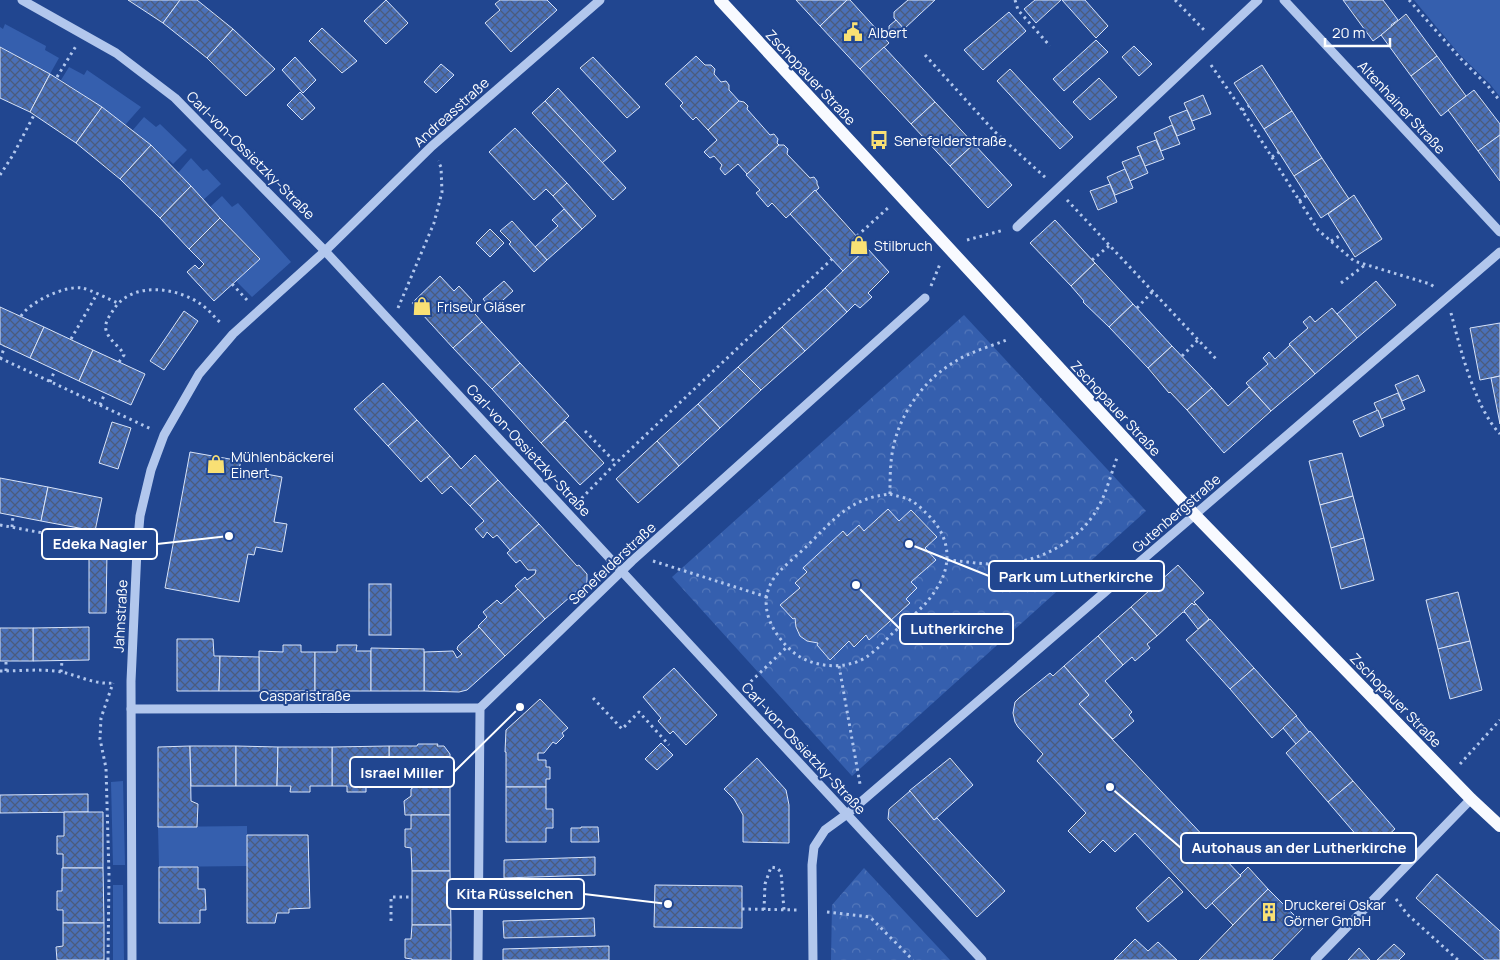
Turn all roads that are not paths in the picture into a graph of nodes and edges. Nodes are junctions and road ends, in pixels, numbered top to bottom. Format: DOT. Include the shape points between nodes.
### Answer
graph roads {
  1 [pos="22,0"];
  2 [pos="600,0"];
  3 [pos="720,0"];
  4 [pos="1258,0"];
  5 [pos="1284,0"];
  6 [pos="1017,227"];
  7 [pos="1500,232"];
  8 [pos="326,251"];
  9 [pos="1500,252"];
  10 [pos="925,298"];
  11 [pos="1195,515"];
  12 [pos="622,571"];
  13 [pos="480,708"];
  14 [pos="131,709"];
  15 [pos="1471,799"];
  16 [pos="848,814"];
  17 [pos="1500,826"];
  18 [pos="132,960"];
  19 [pos="478,960"];
  20 [pos="813,960"];
  21 [pos="982,960"];
  22 [pos="1315,960"];
  1 -- 8 [label="street, Carl-von-Ossietzky-Straße" via="116,53 175,98"];
  2 -- 8 [label="street, Andreasstraße" via="432,146"];
  3 -- 11 [label="main road, Zschopauer Straße"];
  4 -- 6 [label="street"];
  5 -- 7 [label="street, Altenhainer Straße"];
  8 -- 12 [label="street, Carl-von-Ossietzky-Straße"];
  8 -- 14 [label="street, Jahnstraße" via="233,334 199,374 164,436 151,470 140,516"];
  9 -- 11 [label="street, Gutenbergstraße"];
  10 -- 12 [label="street, Senefelderstraße"];
  11 -- 15 [label="main road, Zschopauer Straße"];
  11 -- 16 [label="street, Gutenbergstraße"];
  12 -- 13 [label="street, Senefelderstraße"];
  12 -- 16 [label="street, Carl-von-Ossietzky-Straße"];
  13 -- 14 [label="street, Casparistraße"];
  13 -- 19 [label="street"];
  14 -- 18 [label="street, Jahnstraße"];
  15 -- 17 [label="main road, Zschopauer Straße"];
  15 -- 22 [label="street"];
  16 -- 20 [label="street, Gutenbergstraße" via="825,830 814,847"];
  16 -- 21 [label="street, Carl-von-Ossietzky-Straße"];
}
